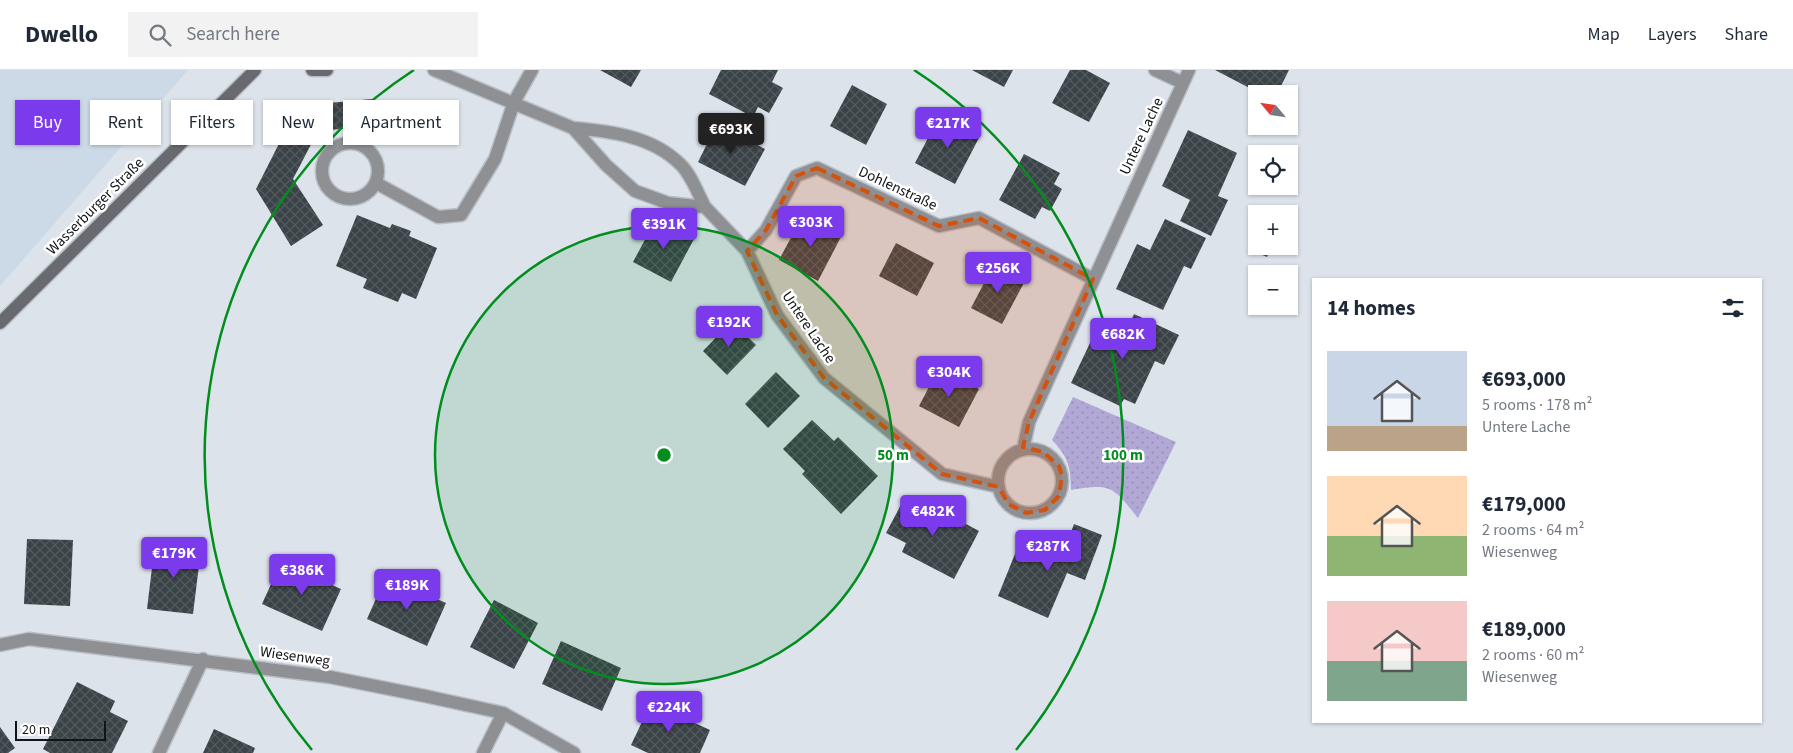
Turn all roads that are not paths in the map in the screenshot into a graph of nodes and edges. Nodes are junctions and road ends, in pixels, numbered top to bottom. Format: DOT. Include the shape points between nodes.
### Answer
graph roads {
  1 [pos="255,70"];
  2 [pos="312,70"];
  3 [pos="327,70"];
  4 [pos="434,70"];
  5 [pos="532,70"];
  6 [pos="1155,70"];
  7 [pos="1189,70"];
  8 [pos="1183,83"];
  9 [pos="514,102"];
  10 [pos="573,128"];
  11 [pos="376,184"];
  12 [pos="705,207"];
  13 [pos="747,250"];
  14 [pos="1093,279"];
  15 [pos="0,323"];
  16 [pos="1023,450"];
  17 [pos="999,487"];
  18 [pos="0,645"];
  19 [pos="203,659"];
  20 [pos="502,713"];
  21 [pos="159,753"];
  22 [pos="483,753"];
  23 [pos="574,753"];
  1 -- 15 [label="street, Wasserburger Straße"];
  2 -- 3 [label="street"];
  4 -- 9 [label="street"];
  5 -- 9 [label="street"];
  6 -- 8 [label="street"];
  7 -- 8 [label="street, Untere Lache"];
  8 -- 14 [label="street, Untere Lache"];
  9 -- 10 [label="street"];
  9 -- 11 [label="street" via="495,159 461,214 438,217"];
  10 -- 12 [label="street" via="635,191 668,203"];
  10 -- 12 [label="street, Untere Lache" via="613,131 658,148 680,164"];
  11 -- 11 [label="street" via="378,166 370,150 362,145 344,144 329,152 322,170 323,179 334,194 353,199 370,192"];
  12 -- 13 [label="street, Untere Lache"];
  13 -- 14 [label="street, Dohlenstraße" via="766,230 796,176 817,168 939,226 979,218"];
  13 -- 17 [label="street, Untere Lache" via="777,315 824,378 942,474"];
  14 -- 16 [label="street, Untere Lache" via="1029,422"];
  16 -- 17 [label="street" via="1014,454 1001,468"];
  16 -- 17 [label="street" via="1043,452 1058,466 1062,476 1059,496 1045,510 1026,513 1008,504"];
  18 -- 19 [label="street, Wiesenweg" via="29,639"];
  19 -- 20 [label="street, Wiesenweg" via="330,677"];
  19 -- 21 [label="street"];
  20 -- 22 [label="street"];
  20 -- 23 [label="street, Wiesenweg"];
}
